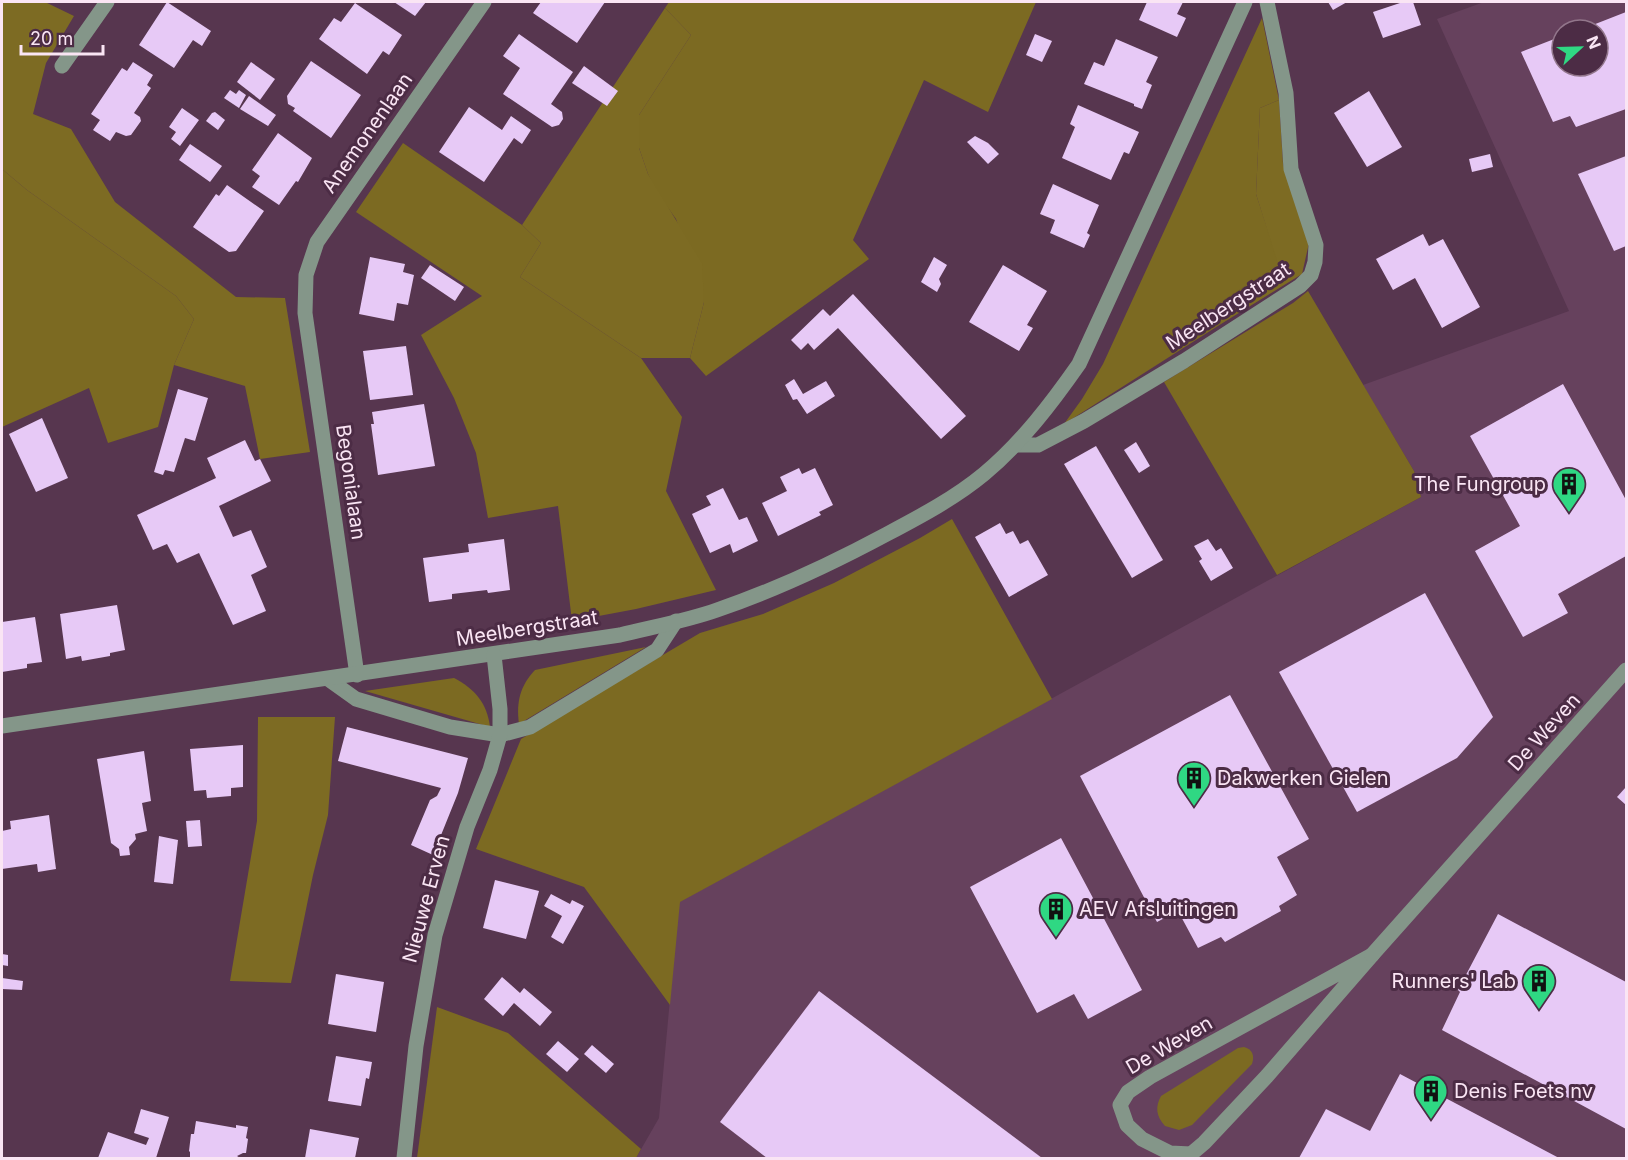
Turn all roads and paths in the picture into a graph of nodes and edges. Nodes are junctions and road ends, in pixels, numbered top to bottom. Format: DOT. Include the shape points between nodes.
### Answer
graph roads {
  1 [pos="106,2"];
  2 [pos="484,2"];
  3 [pos="1245,2"];
  4 [pos="1268,2"];
  5 [pos="62,66"];
  6 [pos="305,296"];
  7 [pos="1016,445"];
  8 [pos="676,621"];
  9 [pos="494,655"];
  10 [pos="1626,670"];
  11 [pos="357,675"];
  12 [pos="328,679"];
  13 [pos="2,726"];
  14 [pos="500,735"];
  15 [pos="1372,955"];
  16 [pos="1193,1156"];
  17 [pos="404,1158"];
  1 -- 5 [label="street"];
  2 -- 6 [label="street, Anemonenlaan" via="317,242 306,275"];
  3 -- 7 [label="street, Meelbergstraat" via="1079,364"];
  4 -- 7 [label="street, Meelbergstraat" via="1286,93 1291,169 1316,245 1311,275 1184,361 1084,421 1038,445"];
  6 -- 11 [label="street, Begonialaan"];
  7 -- 8 [label="street, Meelbergstraat" via="983,475 934,509 852,553 787,583"];
  8 -- 9 [label="street, Meelbergstraat" via="620,635"];
  8 -- 14 [label="street" via="657,650 530,727"];
  9 -- 11 [label="street, Meelbergstraat"];
  9 -- 14 [label="street, Nieuwe Erven"];
  10 -- 15 [label="street, De Weven"];
  11 -- 12 [label="street, Meelbergstraat"];
  12 -- 13 [label="street, Meelbergstraat"];
  12 -- 14 [label="street" via="356,699 450,727"];
  14 -- 17 [label="street, Nieuwe Erven" via="435,935 416,1046"];
  15 -- 16 [label="street, De Weven"];
  15 -- 16 [label="street, De Weven" via="1128,1092 1120,1105 1127,1125 1142,1139 1170,1153"];
}
